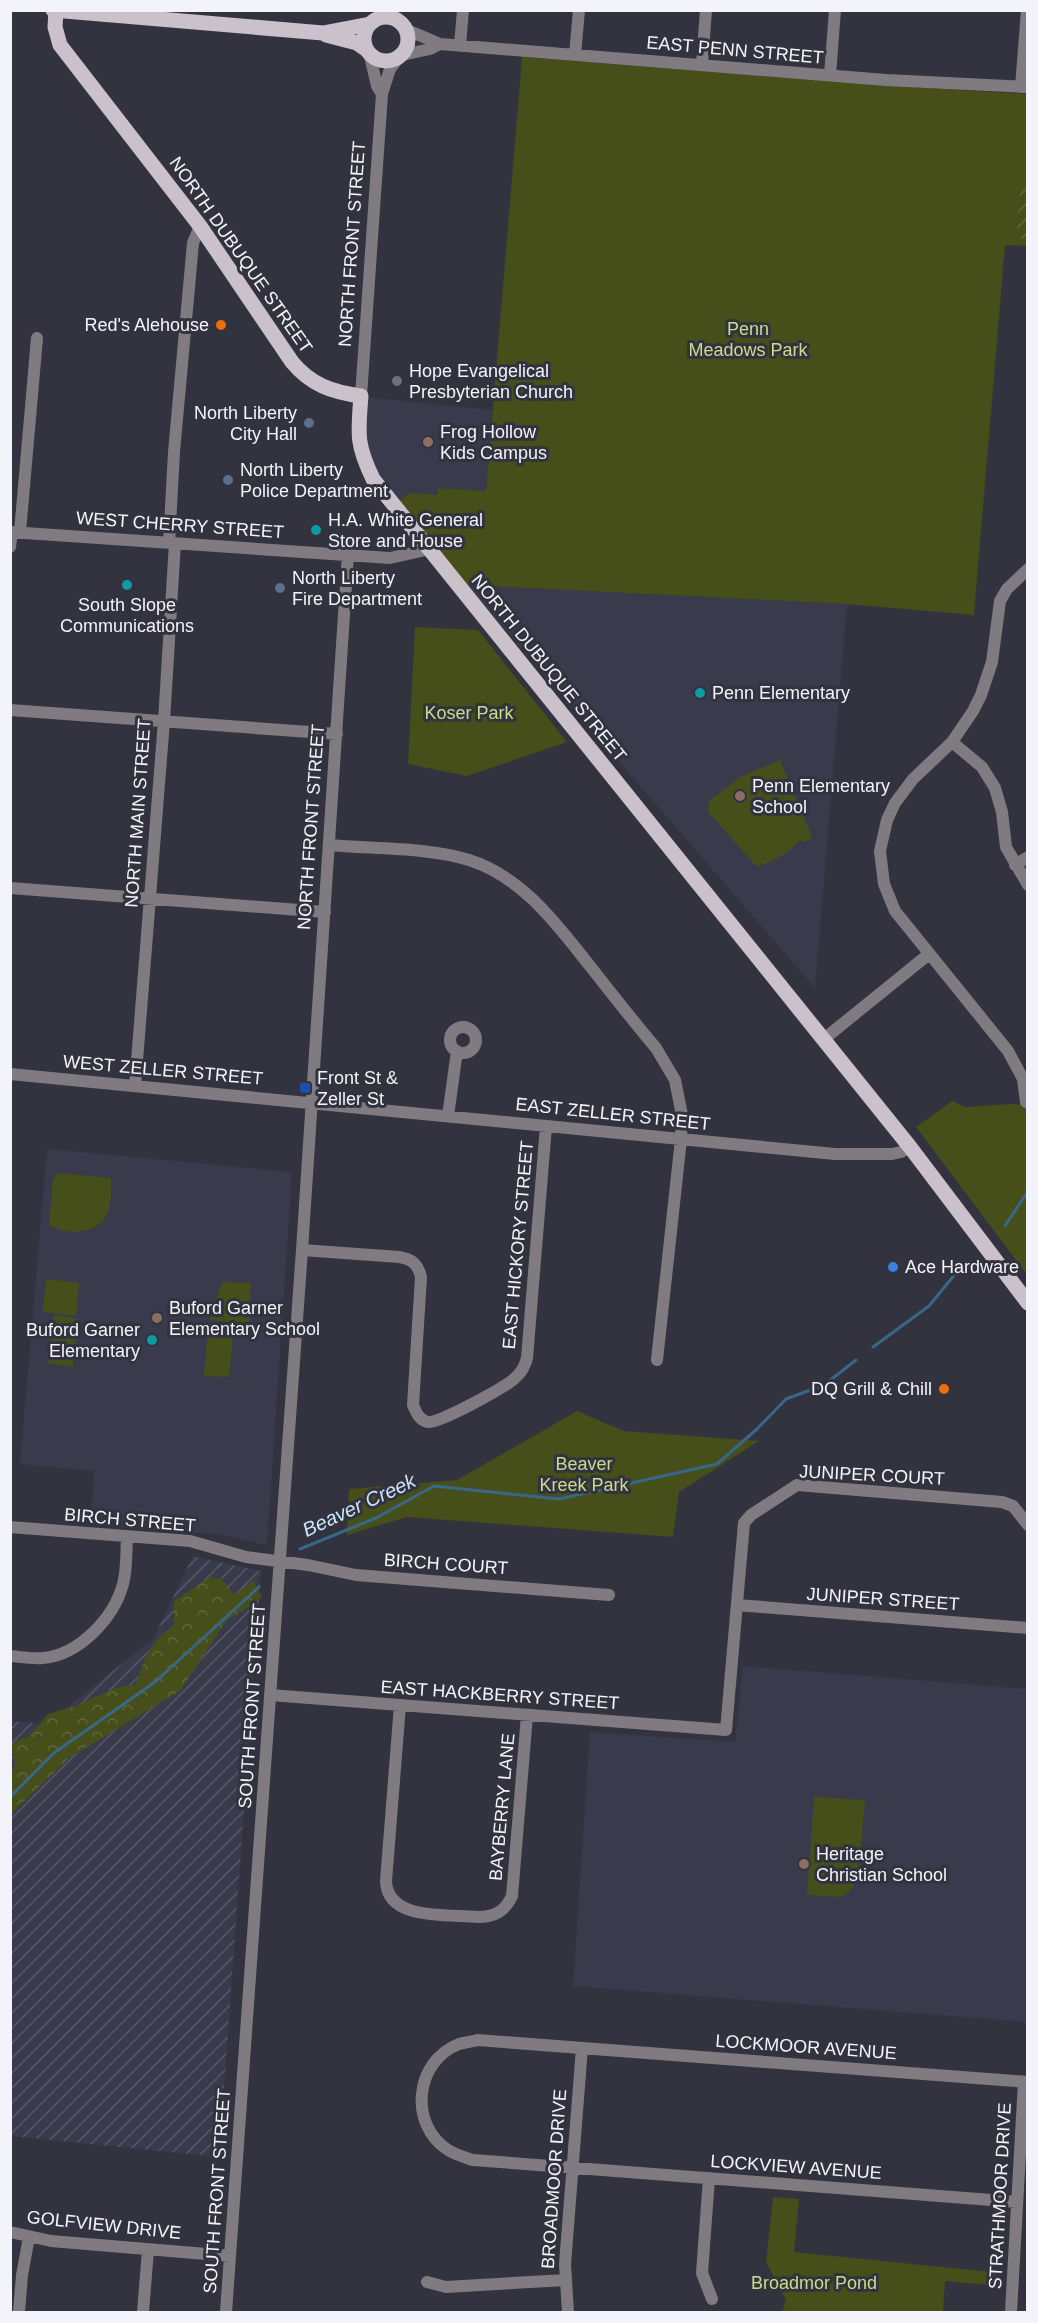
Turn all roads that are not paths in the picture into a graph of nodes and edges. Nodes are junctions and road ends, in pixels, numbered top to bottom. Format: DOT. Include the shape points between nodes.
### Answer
graph roads {
  1 [pos="463,10"];
  2 [pos="579,10"];
  3 [pos="706,10"];
  4 [pos="835,10"];
  5 [pos="1027,10"];
  6 [pos="54,11"];
  7 [pos="376,18"];
  8 [pos="402,21"];
  9 [pos="323,33"];
  10 [pos="440,44"];
  11 [pos="460,45"];
  12 [pos="368,51"];
  13 [pos="576,55"];
  14 [pos="400,56"];
  15 [pos="702,64"];
  16 [pos="830,75"];
  17 [pos="1024,87"];
  18 [pos="382,94"];
  19 [pos="200,226"];
  20 [pos="37,338"];
  21 [pos="361,396"];
  22 [pos="14,532"];
  23 [pos="172,543"];
  24 [pos="10,547"];
  25 [pos="430,549"];
  26 [pos="348,554"];
  27 [pos="1028,569"];
  28 [pos="10,710"];
  29 [pos="164,722"];
  30 [pos="337,735"];
  31 [pos="952,742"];
  32 [pos="329,845"];
  33 [pos="1028,857"];
  34 [pos="1015,865"];
  35 [pos="1028,885"];
  36 [pos="10,888"];
  37 [pos="150,899"];
  38 [pos="325,912"];
  39 [pos="929,954"];
  40 [pos="824,1039"];
  41 [pos="457,1051"];
  42 [pos="1023,1065"];
  43 [pos="10,1074"];
  44 [pos="135,1086"];
  45 [pos="1026,1102"];
  46 [pos="312,1103"];
  47 [pos="448,1116"];
  48 [pos="546,1126"];
  49 [pos="681,1139"];
  50 [pos="910,1147"];
  51 [pos="302,1250"];
  52 [pos="1028,1303"];
  53 [pos="657,1360"];
  54 [pos="1028,1526"];
  55 [pos="10,1527"];
  56 [pos="127,1538"];
  57 [pos="280,1561"];
  58 [pos="609,1595"];
  59 [pos="737,1605"];
  60 [pos="1028,1628"];
  61 [pos="10,1656"];
  62 [pos="270,1695"];
  63 [pos="400,1705"];
  64 [pos="527,1715"];
  65 [pos="726,1730"];
  66 [pos="582,2048"];
  67 [pos="1026,2082"];
  68 [pos="573,2168"];
  69 [pos="709,2178"];
  70 [pos="1017,2202"];
  71 [pos="10,2232"];
  72 [pos="29,2237"];
  73 [pos="148,2250"];
  74 [pos="230,2256"];
  75 [pos="565,2280"];
  76 [pos="427,2282"];
  77 [pos="712,2299"];
  78 [pos="19,2313"];
  79 [pos="143,2313"];
  80 [pos="226,2313"];
  81 [pos="568,2313"];
  82 [pos="1011,2313"];
  1 -- 11 [label="street"];
  2 -- 13 [label="street"];
  3 -- 15 [label="street"];
  4 -- 16 [label="street"];
  5 -- 17 [label="street"];
  6 -- 9 [label="main road"];
  6 -- 19 [label="main road, NORTH DUBUQUE STREET" via="60,45"];
  7 -- 8 [label="main road"];
  7 -- 9 [label="main road"];
  7 -- 12 [label="main road" via="364,37"];
  8 -- 10 [label="street, EAST PENN STREET"];
  8 -- 14 [label="main road" via="407,45"];
  9 -- 12 [label="main road" via="357,43"];
  10 -- 11 [label="street, EAST PENN STREET"];
  10 -- 14 [label="street, EAST PENN STREET"];
  11 -- 13 [label="street, EAST PENN STREET"];
  12 -- 14 [label="main road" via="384,61"];
  12 -- 18 [label="street, NORTH FRONT STREET"];
  13 -- 15 [label="street, EAST PENN STREET"];
  14 -- 18 [label="street, NORTH FRONT STREET" via="390,69"];
  15 -- 16 [label="street, EAST PENN STREET"];
  16 -- 17 [label="street, EAST PENN STREET"];
  18 -- 21 [label="street, NORTH FRONT STREET"];
  19 -- 21 [label="main road, NORTH DUBUQUE STREET" via="300,371 323,387"];
  19 -- 23 [label="street, NORTH MAIN STREET" via="193,243 174,452"];
  20 -- 22 [label="street"];
  21 -- 25 [label="main road, NORTH DUBUQUE STREET" via="361,454 374,479"];
  22 -- 23 [label="street, WEST CHERRY STREET"];
  22 -- 24 [label="street"];
  23 -- 26 [label="street, WEST CHERRY STREET"];
  23 -- 29 [label="street, NORTH MAIN STREET"];
  25 -- 26 [label="street, WEST CHERRY STREET" via="390,558"];
  25 -- 40 [label="main road, NORTH DUBUQUE STREET"];
  26 -- 30 [label="street, NORTH FRONT STREET"];
  27 -- 31 [label="street" via="999,601 988,675 973,711"];
  28 -- 29 [label="street"];
  29 -- 30 [label="street"];
  29 -- 37 [label="street, NORTH MAIN STREET"];
  30 -- 32 [label="street, NORTH FRONT STREET"];
  31 -- 34 [label="street" via="982,767 995,788 1004,842"];
  31 -- 39 [label="street" via="913,779 895,803 880,851 888,897"];
  32 -- 38 [label="street, NORTH FRONT STREET"];
  32 -- 49 [label="street" via="468,860 489,868 528,894 574,946 669,1068 680,1099"];
  33 -- 34 [label="street"];
  34 -- 35 [label="street"];
  36 -- 37 [label="street"];
  37 -- 38 [label="street"];
  37 -- 44 [label="street, NORTH MAIN STREET"];
  38 -- 46 [label="street, NORTH FRONT STREET"];
  39 -- 40 [label="street"];
  39 -- 42 [label="street" via="1008,1052"];
  40 -- 50 [label="main road, NORTH DUBUQUE STREET"];
  41 -- 47 [label="street"];
  42 -- 45 [label="street"];
  43 -- 44 [label="street, WEST ZELLER STREET"];
  44 -- 46 [label="street, WEST ZELLER STREET"];
  46 -- 47 [label="street, EAST ZELLER STREET"];
  46 -- 51 [label="street, SOUTH FRONT STREET"];
  47 -- 48 [label="street, EAST ZELLER STREET"];
  48 -- 49 [label="street, EAST ZELLER STREET"];
  48 -- 51 [label="street, EAST HICKORY STREET" via="527,1358 510,1383 442,1419 421,1419 413,1405 421,1277 415,1262 399,1257"];
  49 -- 50 [label="street, EAST ZELLER STREET" via="835,1154 892,1154"];
  49 -- 53 [label="street"];
  50 -- 52 [label="main road, NORTH DUBUQUE STREET"];
  51 -- 57 [label="street, SOUTH FRONT STREET"];
  54 -- 59 [label="street, JUNIPER COURT" via="1013,1506 1002,1502 792,1486 744,1523"];
  55 -- 56 [label="street, BIRCH STREET"];
  56 -- 57 [label="street, BIRCH STREET" via="190,1541 246,1557"];
  56 -- 61 [label="street" via="124,1582 109,1616 66,1652 43,1658"];
  57 -- 58 [label="street, BIRCH COURT" via="356,1575"];
  57 -- 62 [label="street, SOUTH FRONT STREET"];
  59 -- 60 [label="street, JUNIPER STREET"];
  59 -- 65 [label="street, JUNIPER COURT"];
  62 -- 63 [label="street, EAST HACKBERRY STREET"];
  62 -- 74 [label="street, SOUTH FRONT STREET"];
  63 -- 64 [label="street, EAST HACKBERRY STREET"];
  63 -- 64 [label="street, BAYBERRY LANE" via="388,1894 405,1910 478,1917 501,1912 512,1896"];
  64 -- 65 [label="street, EAST HACKBERRY STREET"];
  66 -- 67 [label="street, LOCKMOOR AVENUE"];
  66 -- 68 [label="street, BROADMOOR DRIVE"];
  66 -- 68 [label="street, LOCKMOOR AVENUE" via="477,2040 459,2044 430,2067 420,2097 427,2125 446,2149 460,2156"];
  67 -- 70 [label="street, STRATHMOOR DRIVE"];
  68 -- 69 [label="street, LOCKVIEW AVENUE"];
  68 -- 75 [label="street, BROADMOOR DRIVE"];
  69 -- 70 [label="street, LOCKVIEW AVENUE"];
  69 -- 77 [label="street" via="702,2273"];
  70 -- 82 [label="street, STRATHMOOR DRIVE"];
  71 -- 72 [label="street, GOLFVIEW DRIVE"];
  72 -- 73 [label="street, GOLFVIEW DRIVE"];
  72 -- 78 [label="street"];
  73 -- 74 [label="street, GOLFVIEW DRIVE"];
  73 -- 79 [label="street"];
  74 -- 80 [label="street, SOUTH FRONT STREET"];
  75 -- 76 [label="street" via="446,2287"];
  75 -- 81 [label="street, BROADMOOR DRIVE"];
}
